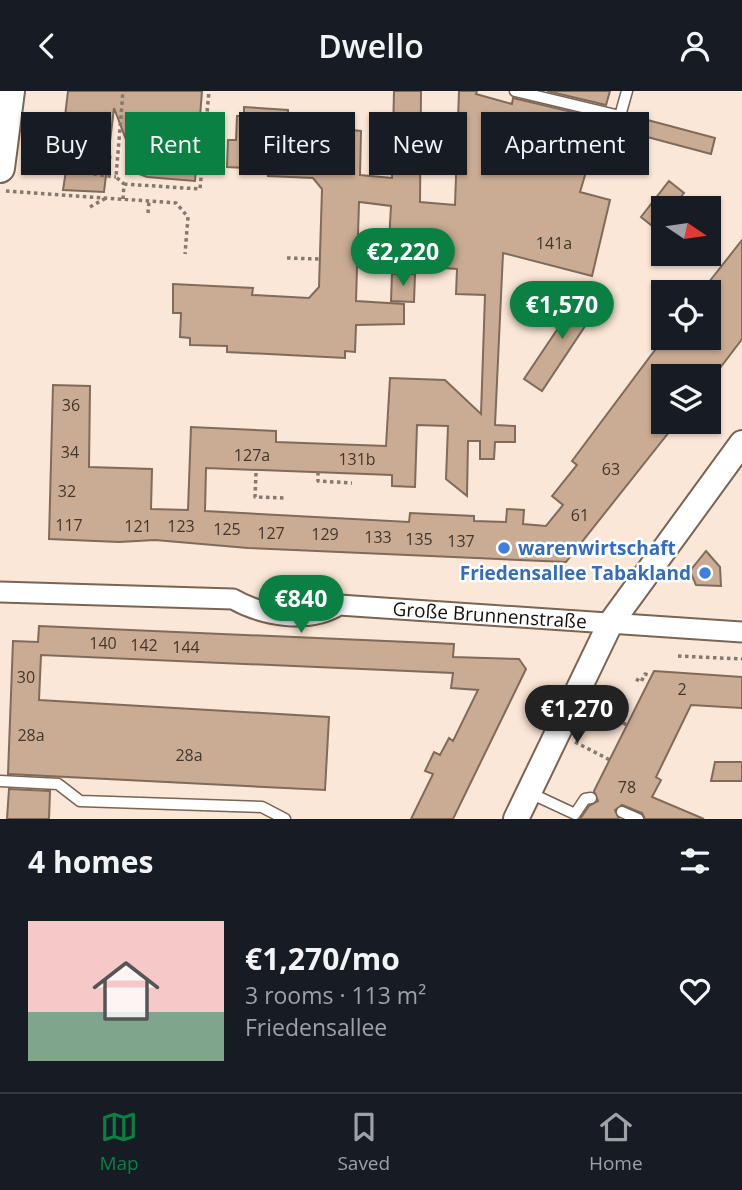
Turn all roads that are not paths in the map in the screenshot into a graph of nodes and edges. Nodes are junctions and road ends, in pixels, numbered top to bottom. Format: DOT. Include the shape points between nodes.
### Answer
graph roads {
  1 [pos="10,91"];
  2 [pos="515,91"];
  3 [pos="627,91"];
  4 [pos="1,163"];
  5 [pos="0,168"];
  6 [pos="742,443"];
  7 [pos="0,592"];
  8 [pos="610,624"];
  9 [pos="742,632"];
  10 [pos="0,781"];
  11 [pos="529,792"];
  12 [pos="591,798"];
  13 [pos="622,812"];
  14 [pos="285,819"];
  15 [pos="516,819"];
  16 [pos="638,819"];
  1 -- 4 [label="main road"];
  2 -- 3 [label="lane" via="620,116"];
  4 -- 5 [label="main road"];
  6 -- 8 [label="street"];
  7 -- 8 [label="street, Große Brunnenstraße" via="233,599 255,612 322,616 339,605"];
  8 -- 9 [label="street, Große Brunnenstraße"];
  8 -- 11 [label="street"];
  10 -- 14 [label="lane" via="58,784 80,801 262,807"];
  11 -- 12 [label="lane" via="575,814 585,799"];
  11 -- 15 [label="street"];
  13 -- 16 [label="lane"];
}
